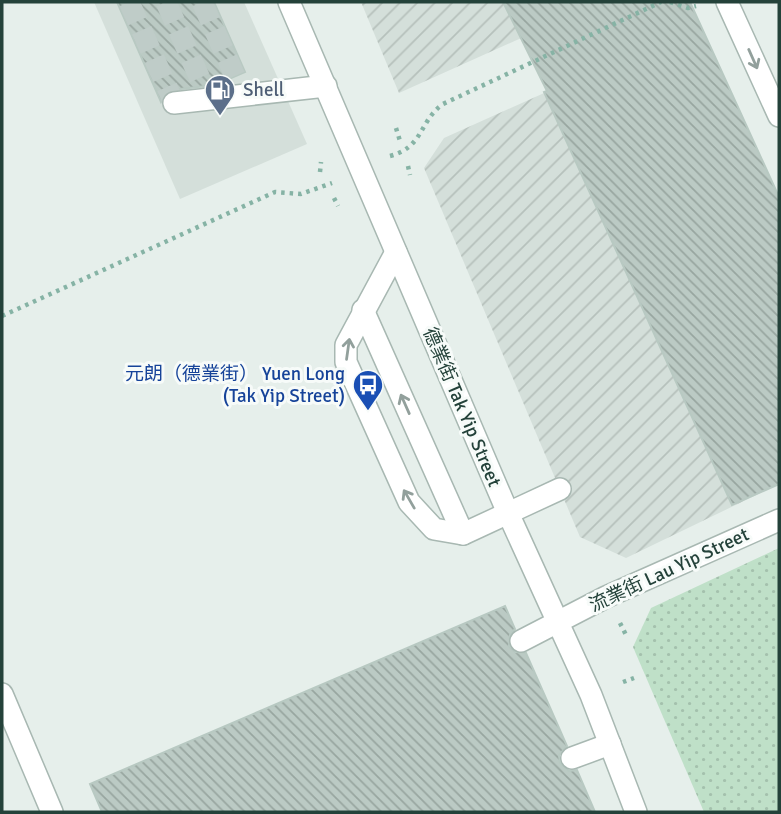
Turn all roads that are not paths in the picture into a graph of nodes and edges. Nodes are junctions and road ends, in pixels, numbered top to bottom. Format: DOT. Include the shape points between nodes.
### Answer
graph roads {
  1 [pos="289,2"];
  2 [pos="727,2"];
  3 [pos="326,86"];
  4 [pos="174,103"];
  5 [pos="779,116"];
  6 [pos="396,252"];
  7 [pos="363,310"];
  8 [pos="560,489"];
  9 [pos="508,513"];
  10 [pos="779,520"];
  11 [pos="463,534"];
  12 [pos="559,620"];
  13 [pos="521,641"];
  14 [pos="2,694"];
  15 [pos="610,744"];
  16 [pos="572,758"];
  17 [pos="52,812"];
  18 [pos="636,812"];
  1 -- 3 [label="street, 德業街 Tak Yip Street"];
  2 -- 5 [label="street, one-way"];
  3 -- 4 [label="street" via="239,85"];
  3 -- 6 [label="street, 德業街 Tak Yip Street"];
  6 -- 7 [label="street"];
  6 -- 9 [label="street, 德業街 Tak Yip Street"];
  11 -- 7 [label="street, one-way"];
  11 -- 7 [label="street, one-way" via="434,529 409,502 358,389 346,362 346,345"];
  8 -- 9 [label="street"];
  9 -- 11 [label="street"];
  9 -- 12 [label="street, 德業街 Tak Yip Street"];
  10 -- 12 [label="street, 流業街 Lau Yip Street"];
  12 -- 13 [label="street, 流業街 Lau Yip Street"];
  12 -- 15 [label="street, 德業街 Tak Yip Street"];
  14 -- 17 [label="street"];
  15 -- 16 [label="street"];
  15 -- 18 [label="street, 德業街 Tak Yip Street"];
}
